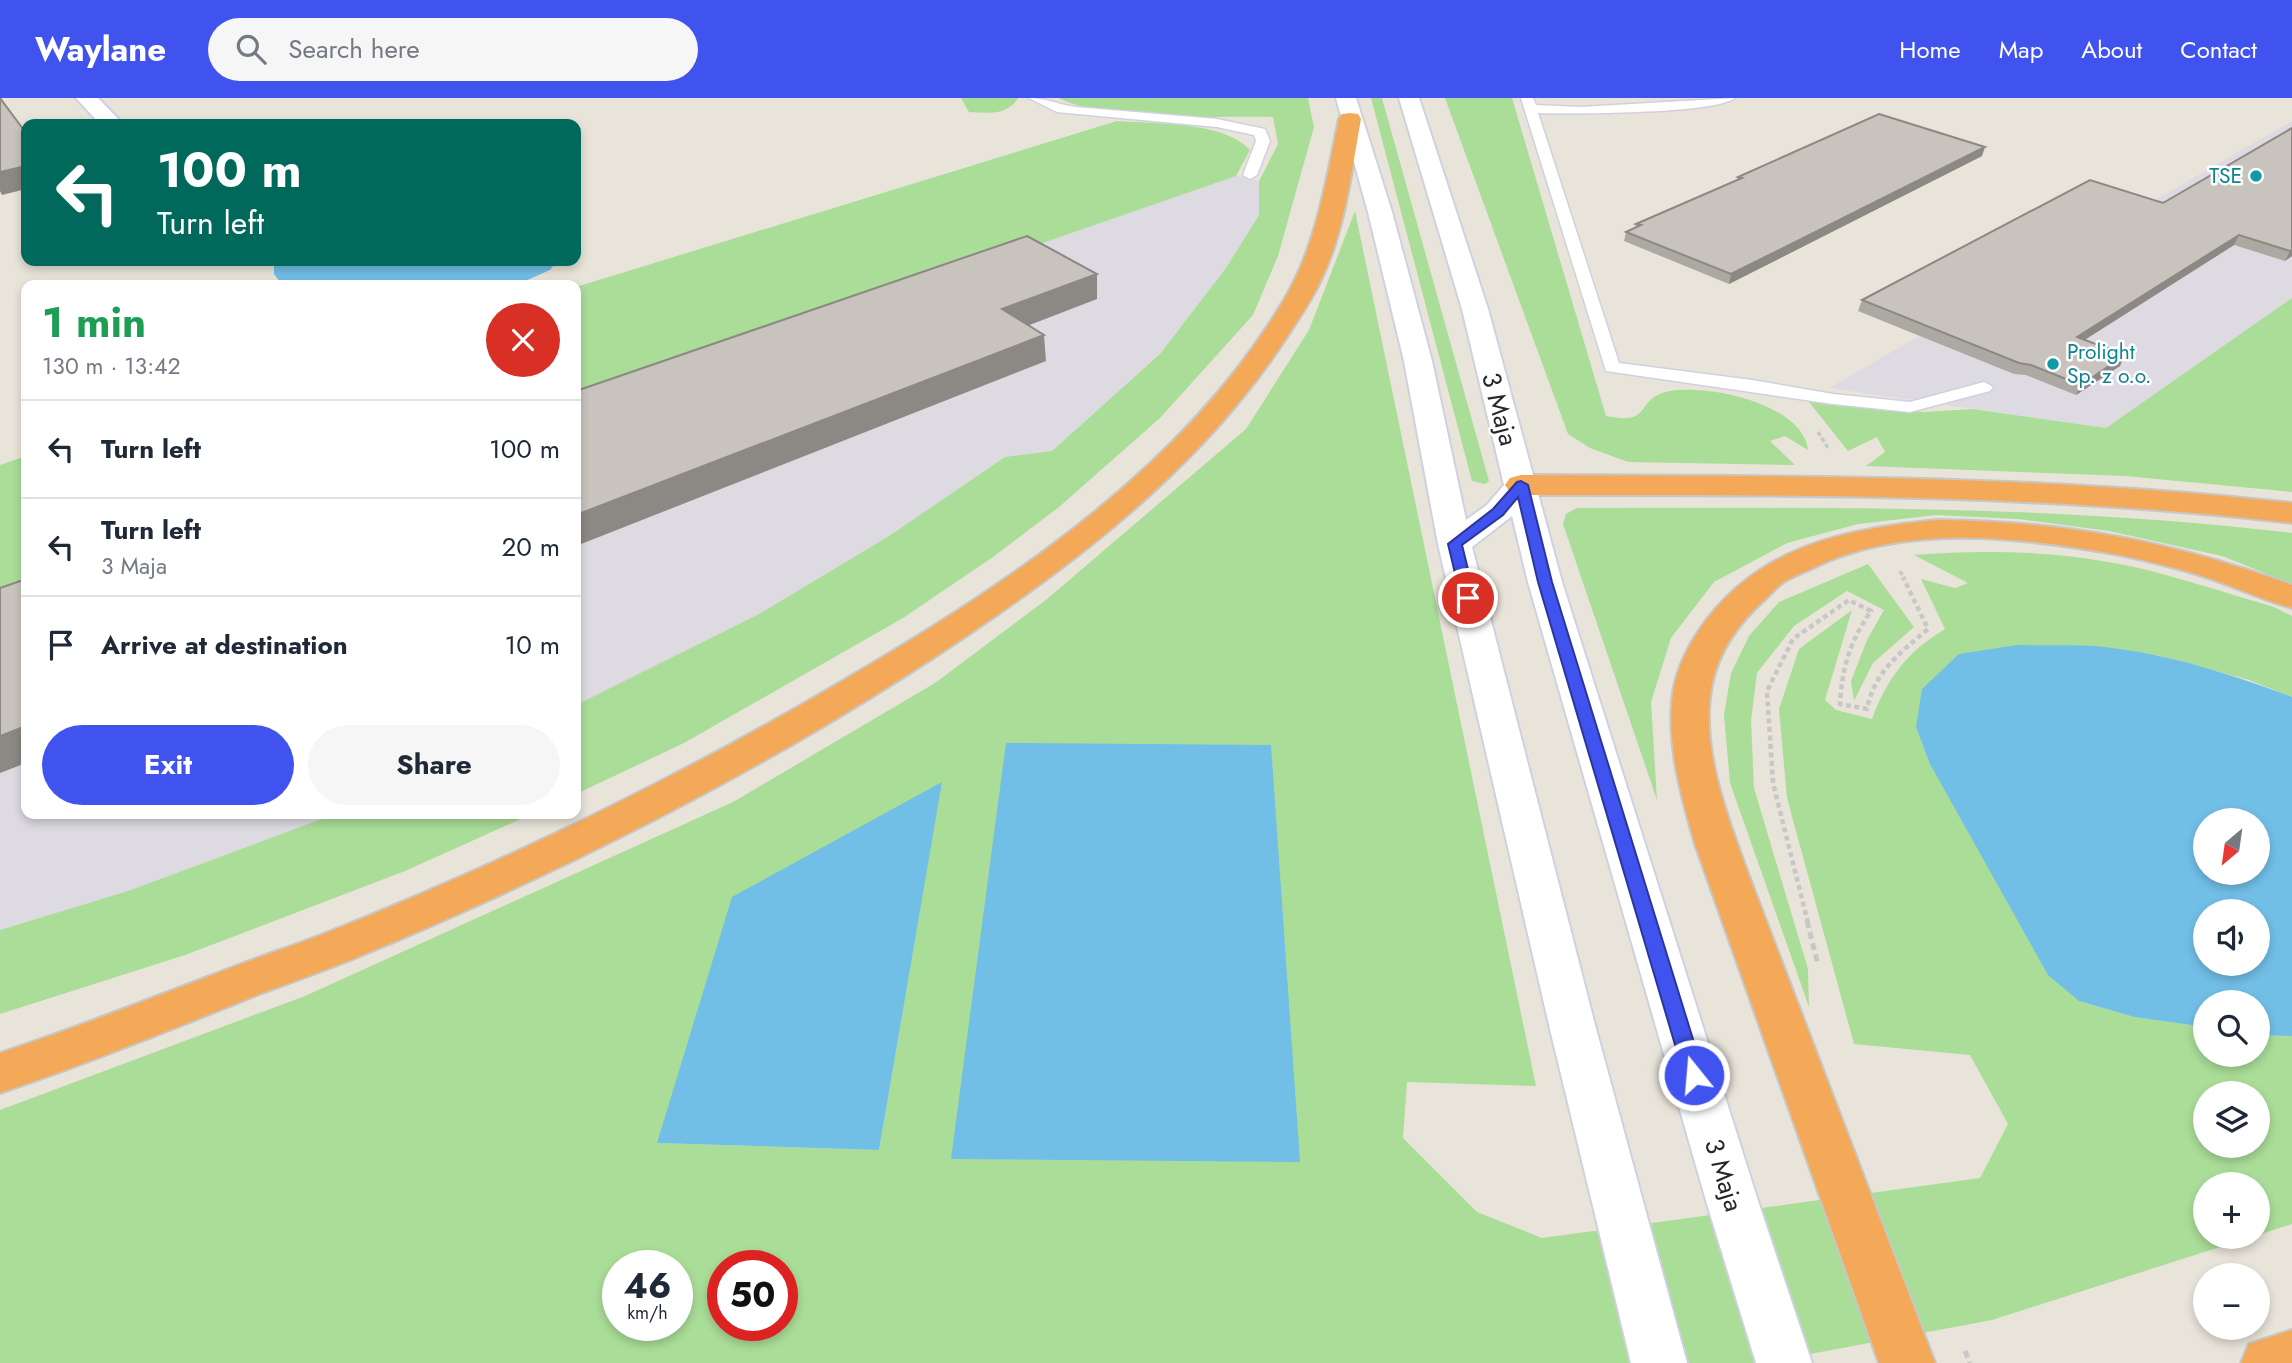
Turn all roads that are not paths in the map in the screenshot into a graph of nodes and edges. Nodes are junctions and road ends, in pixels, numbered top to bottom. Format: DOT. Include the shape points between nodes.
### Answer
graph roads {
  1 [pos="86,98"];
  2 [pos="1035,98"];
  3 [pos="1409,98"];
  4 [pos="1730,98"];
  5 [pos="1529,104"];
  6 [pos="1348,108"];
  7 [pos="106,119"];
  8 [pos="1250,175"];
  9 [pos="1984,387"];
  10 [pos="1521,485"];
  11 [pos="2292,513"];
  12 [pos="1455,544"];
  13 [pos="2292,597"];
  14 [pos="0,1073"];
  15 [pos="2292,1357"];
  16 [pos="1659,1363"];
  17 [pos="1784,1363"];
  18 [pos="1907,1363"];
  19 [pos="2269,1363"];
  1 -- 7 [label="main road"];
  2 -- 8 [label="lane" via="1076,111 1217,123 1260,132 1263,141"];
  3 -- 10 [label="main road, 3 Maja" via="1475,309"];
  4 -- 5 [label="lane" via="1594,110"];
  5 -- 9 [label="lane" via="1612,367 1910,407"];
  6 -- 12 [label="main road" via="1415,349"];
  6 -- 14 [label="highway" via="1322,244 1299,299 1225,402 1174,456 1040,570 968,621 803,724 599,831 344,944"];
  10 -- 11 [label="highway" via="2007,492 2164,500"];
  10 -- 12 [label="main road" via="1498,512"];
  10 -- 17 [label="main road, 3 Maja" via="1545,582"];
  12 -- 16 [label="main road"];
  13 -- 18 [label="highway" via="2236,576 2077,537 1945,529 1863,538 1795,562 1744,594 1712,634 1693,678 1692,748 1726,870"];
  15 -- 19 [label="highway"];
}
